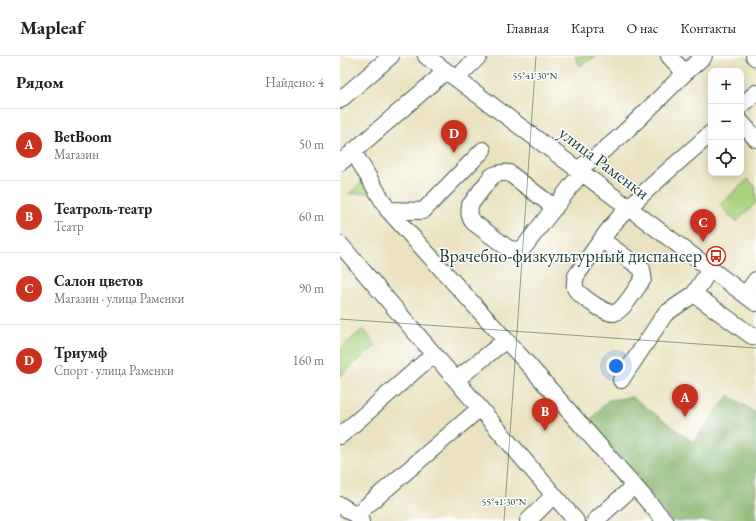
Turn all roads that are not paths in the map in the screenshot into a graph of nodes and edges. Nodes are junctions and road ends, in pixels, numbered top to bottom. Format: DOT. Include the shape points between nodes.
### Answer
graph roads {
  1 [pos="391,56"];
  2 [pos="426,56"];
  3 [pos="480,56"];
  4 [pos="669,56"];
  5 [pos="704,56"];
  6 [pos="754,56"];
  7 [pos="756,58"];
  8 [pos="685,73"];
  9 [pos="451,74"];
  10 [pos="756,93"];
  11 [pos="340,98"];
  12 [pos="743,104"];
  13 [pos="744,125"];
  14 [pos="708,136"];
  15 [pos="756,139"];
  16 [pos="483,150"];
  17 [pos="353,151"];
  18 [pos="340,163"];
  19 [pos="580,171"];
  20 [pos="629,207"];
  21 [pos="555,208"];
  22 [pos="388,210"];
  23 [pos="602,240"];
  24 [pos="342,251"];
  25 [pos="711,268"];
  26 [pos="756,280"];
  27 [pos="694,294"];
  28 [pos="751,299"];
  29 [pos="756,336"];
  30 [pos="506,340"];
  31 [pos="434,354"];
  32 [pos="456,380"];
  33 [pos="621,380"];
  34 [pos="480,408"];
  35 [pos="340,436"];
  36 [pos="634,486"];
  37 [pos="554,495"];
  38 [pos="340,505"];
  39 [pos="358,518"];
  40 [pos="528,521"];
  41 [pos="576,521"];
  42 [pos="595,521"];
  43 [pos="665,521"];
  1 -- 11 [label="street"];
  2 -- 9 [label="street, улица Раменки"];
  3 -- 9 [label="street"];
  4 -- 8 [label="street"];
  5 -- 8 [label="street"];
  6 -- 7 [label="street"];
  8 -- 19 [label="street"];
  9 -- 17 [label="street"];
  9 -- 19 [label="street, улица Раменки"];
  10 -- 12 [label="street"];
  13 -- 15 [label="street"];
  14 -- 20 [label="street"];
  16 -- 22 [label="street" via="423,211"];
  17 -- 18 [label="street"];
  17 -- 22 [label="street"];
  19 -- 20 [label="street, улица Раменки"];
  19 -- 21 [label="street"];
  20 -- 23 [label="street"];
  20 -- 25 [label="street, улица Раменки"];
  21 -- 21 [label="street" via="524,247 515,251 470,218 470,206 492,176 503,172 509,173"];
  22 -- 30 [label="street"];
  23 -- 23 [label="street" via="574,282 578,293 607,312 614,313 621,309 644,275 642,269"];
  24 -- 31 [label="street"];
  25 -- 27 [label="street"];
  25 -- 28 [label="street, улица Раменки"];
  26 -- 28 [label="street"];
  27 -- 29 [label="street" via="752,336"];
  27 -- 33 [label="street" via="665,314"];
  30 -- 32 [label="street"];
  30 -- 36 [label="street"];
  31 -- 32 [label="street"];
  31 -- 35 [label="street"];
  32 -- 34 [label="street"];
  34 -- 37 [label="street"];
  34 -- 39 [label="street"];
  36 -- 42 [label="street"];
  36 -- 43 [label="street"];
  37 -- 40 [label="street"];
  37 -- 41 [label="street"];
  38 -- 39 [label="street"];
}
